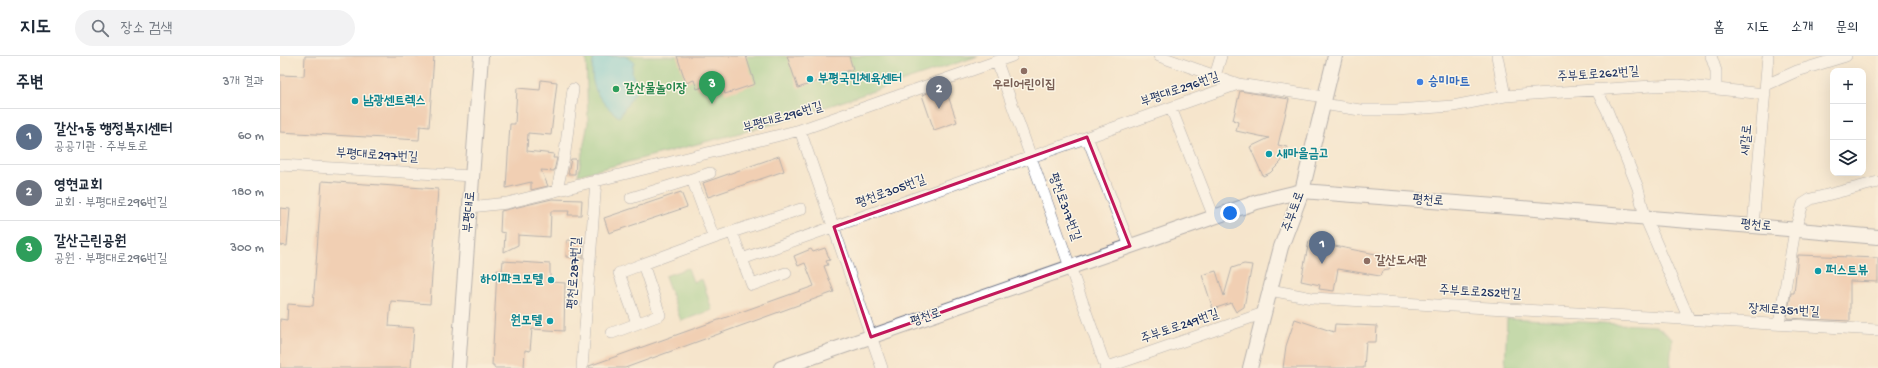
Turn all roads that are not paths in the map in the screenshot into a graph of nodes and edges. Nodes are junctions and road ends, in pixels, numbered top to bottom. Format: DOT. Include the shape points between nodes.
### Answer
graph roads {
  1 [pos="481,56"];
  2 [pos="1012,56"];
  3 [pos="1159,56"];
  4 [pos="1221,56"];
  5 [pos="1335,56"];
  6 [pos="1497,56"];
  7 [pos="1711,56"];
  8 [pos="1768,56"];
  9 [pos="1846,56"];
  10 [pos="997,62"];
  11 [pos="1215,76"];
  12 [pos="1238,84"];
  13 [pos="573,89"];
  14 [pos="1596,89"];
  15 [pos="1716,89"];
  16 [pos="1765,90"];
  17 [pos="1505,96"];
  18 [pos="1324,101"];
  19 [pos="1171,108"];
  20 [pos="800,130"];
  21 [pos="1087,137"];
  22 [pos="1031,157"];
  23 [pos="280,164"];
  24 [pos="710,173"];
  25 [pos="472,176"];
  26 [pos="692,179"];
  27 [pos="596,180"];
  28 [pos="1878,182"];
  29 [pos="557,190"];
  30 [pos="1302,191"];
  31 [pos="631,198"];
  32 [pos="470,207"];
  33 [pos="801,208"];
  34 [pos="1214,217"];
  35 [pos="1645,217"];
  36 [pos="1753,226"];
  37 [pos="834,228"];
  38 [pos="1795,230"];
  39 [pos="732,232"];
  40 [pos="1878,237"];
  41 [pos="714,238"];
  42 [pos="1130,246"];
  43 [pos="742,259"];
  44 [pos="643,264"];
  45 [pos="1070,267"];
  46 [pos="786,273"];
  47 [pos="1270,290"];
  48 [pos="1264,313"];
  49 [pos="1689,319"];
  50 [pos="637,323"];
  51 [pos="1779,324"];
  52 [pos="1878,330"];
  53 [pos="612,333"];
  54 [pos="871,337"];
  55 [pos="458,368"];
  56 [pos="582,368"];
  57 [pos="781,368"];
  58 [pos="882,368"];
  59 [pos="1106,368"];
  60 [pos="1250,368"];
  1 -- 25 [label="main road, 부평대로"];
  2 -- 10 [label="street, 부평대로296번길"];
  3 -- 11 [label="street, 부평대로296번길"];
  4 -- 11 [label="street, 부평대로296번길"];
  5 -- 18 [label="main road, 주부토로"];
  6 -- 17 [label="street"];
  7 -- 15 [label="street" via="1716,72"];
  8 -- 16 [label="street, 새갈로"];
  9 -- 16 [label="street" via="1797,71"];
  10 -- 20 [label="street, 부평대로296번길"];
  10 -- 22 [label="street, 평천로317번길"];
  11 -- 12 [label="street, 부평대로296번길"];
  12 -- 18 [label="street, 부평대로296번길"];
  12 -- 19 [label="street, 부평대로296번길"];
  13 -- 29 [label="street"];
  14 -- 15 [label="street, 주부토로262번길" via="1679,85"];
  14 -- 17 [label="street, 주부토로262번길"];
  14 -- 35 [label="street" via="1638,188"];
  15 -- 16 [label="street, 주부토로262번길"];
  16 -- 36 [label="street, 새갈로"];
  17 -- 18 [label="street, 주부토로262번길" via="1453,106 1396,110 1360,110"];
  18 -- 30 [label="main road, 주부토로"];
  19 -- 21 [label="street, 부평대로296번길"];
  19 -- 34 [label="street"];
  20 -- 27 [label="street, 부평대로296번길"];
  20 -- 37 [label="street"];
  21 -- 22 [label="street"];
  21 -- 42 [label="street"];
  22 -- 37 [label="street, 평천로305번길"];
  22 -- 45 [label="street, 평천로317번길"];
  23 -- 25 [label="street, 부평대로297번길"];
  24 -- 26 [label="street"];
  25 -- 32 [label="main road, 부평대로"];
  26 -- 31 [label="street"];
  26 -- 41 [label="street"];
  27 -- 29 [label="street, 부평대로296번길"];
  27 -- 56 [label="street, 평천로287번길"];
  28 -- 38 [label="street" via="1811,199 1802,204"];
  29 -- 32 [label="street, 부평대로296번길" via="507,203"];
  30 -- 34 [label="main road, 평천로" via="1257,202"];
  30 -- 35 [label="main road, 평천로"];
  30 -- 47 [label="main road, 주부토로" via="1281,247"];
  32 -- 55 [label="main road, 부평대로"];
  33 -- 39 [label="street"];
  34 -- 42 [label="main road, 평천로"];
  35 -- 36 [label="main road, 평천로"];
  35 -- 49 [label="street"];
  36 -- 38 [label="main road, 평천로"];
  37 -- 43 [label="street, 평천로305번길"];
  37 -- 54 [label="street"];
  38 -- 40 [label="main road, 평천로"];
  38 -- 51 [label="street"];
  39 -- 41 [label="street"];
  39 -- 43 [label="street"];
  41 -- 44 [label="street"];
  42 -- 45 [label="main road, 평천로"];
  43 -- 46 [label="street" via="752,285"];
  44 -- 50 [label="street" via="660,315"];
  44 -- 50 [label="street" via="619,273"];
  45 -- 54 [label="main road, 평천로"];
  45 -- 59 [label="street"];
  47 -- 48 [label="main road, 주부토로"];
  47 -- 49 [label="street, 주부토로252번길" via="1312,298"];
  48 -- 59 [label="street, 주부토로249번길"];
  48 -- 60 [label="main road, 주부토로"];
  49 -- 51 [label="street, 장제로351번길"];
  50 -- 53 [label="street"];
  51 -- 52 [label="street, 장제로351번길"];
  54 -- 57 [label="main road, 평천로"];
  54 -- 58 [label="street"];
}
